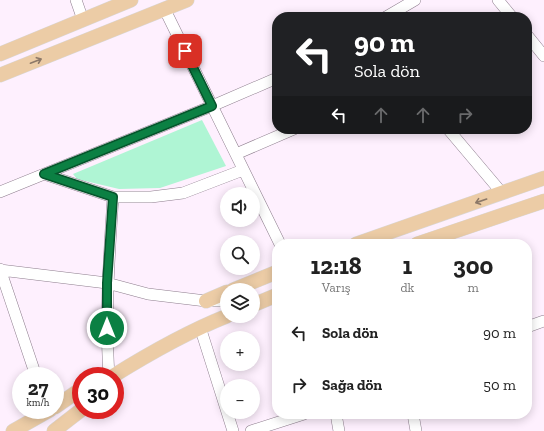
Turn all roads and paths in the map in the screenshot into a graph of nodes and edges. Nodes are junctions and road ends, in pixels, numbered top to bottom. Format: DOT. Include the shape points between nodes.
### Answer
graph roads {
  1 [pos="76,0"];
  2 [pos="132,0"];
  3 [pos="187,0"];
  4 [pos="415,0"];
  5 [pos="498,0"];
  6 [pos="165,10"];
  7 [pos="395,12"];
  8 [pos="508,12"];
  9 [pos="83,20"];
  10 [pos="532,42"];
  11 [pos="0,54"];
  12 [pos="544,56"];
  13 [pos="0,75"];
  14 [pos="272,80"];
  15 [pos="212,106"];
  16 [pos="282,134"];
  17 [pos="452,134"];
  18 [pos="236,154"];
  19 [pos="244,170"];
  20 [pos="44,174"];
  21 [pos="544,178"];
  22 [pos="0,192"];
  23 [pos="502,194"];
  24 [pos="113,197"];
  25 [pos="544,201"];
  26 [pos="278,239"];
  27 [pos="371,239"];
  28 [pos="432,239"];
  29 [pos="0,270"];
  30 [pos="272,274"];
  31 [pos="107,283"];
  32 [pos="250,283"];
  33 [pos="220,295"];
  34 [pos="206,301"];
  35 [pos="220,301"];
  36 [pos="220,319"];
  37 [pos="544,320"];
  38 [pos="532,325"];
  39 [pos="200,327"];
  40 [pos="33,367"];
  41 [pos="108,367"];
  42 [pos="124,370"];
  43 [pos="72,417"];
  44 [pos="34,419"];
  45 [pos="288,419"];
  46 [pos="337,419"];
  47 [pos="414,419"];
  48 [pos="56,430"];
  49 [pos="13,431"];
  50 [pos="233,431"];
  51 [pos="251,431"];
  52 [pos="339,431"];
  53 [pos="416,431"];
  1 -- 9 [label="street"];
  2 -- 9 [label="main road"];
  3 -- 6 [label="main road"];
  4 -- 7 [label="street"];
  5 -- 8 [label="street"];
  13 -- 6 [label="main road, one-way"];
  6 -- 15 [label="street"];
  9 -- 11 [label="main road"];
  10 -- 12 [label="street"];
  14 -- 15 [label="street"];
  15 -- 18 [label="street"];
  15 -- 20 [label="street"];
  16 -- 18 [label="street"];
  17 -- 23 [label="street"];
  18 -- 19 [label="street"];
  19 -- 24 [label="street" via="183,193 151,197"];
  19 -- 26 [label="street"];
  20 -- 22 [label="street"];
  20 -- 24 [label="street"];
  21 -- 23 [label="main road"];
  23 -- 27 [label="main road, one-way"];
  24 -- 31 [label="street"];
  25 -- 28 [label="main road"];
  29 -- 31 [label="street"];
  29 -- 40 [label="street"];
  30 -- 32 [label="main road"];
  31 -- 34 [label="street" via="148,294"];
  31 -- 41 [label="street"];
  33 -- 34 [label="main road"];
  34 -- 35 [label="street"];
  36 -- 39 [label="main road"];
  37 -- 38 [label="street"];
  39 -- 42 [label="main road"];
  39 -- 50 [label="street"];
  43 -- 48 [label="main road"];
  44 -- 49 [label="main road"];
  45 -- 51 [label="street"];
  46 -- 52 [label="street"];
  47 -- 53 [label="street"];
}
